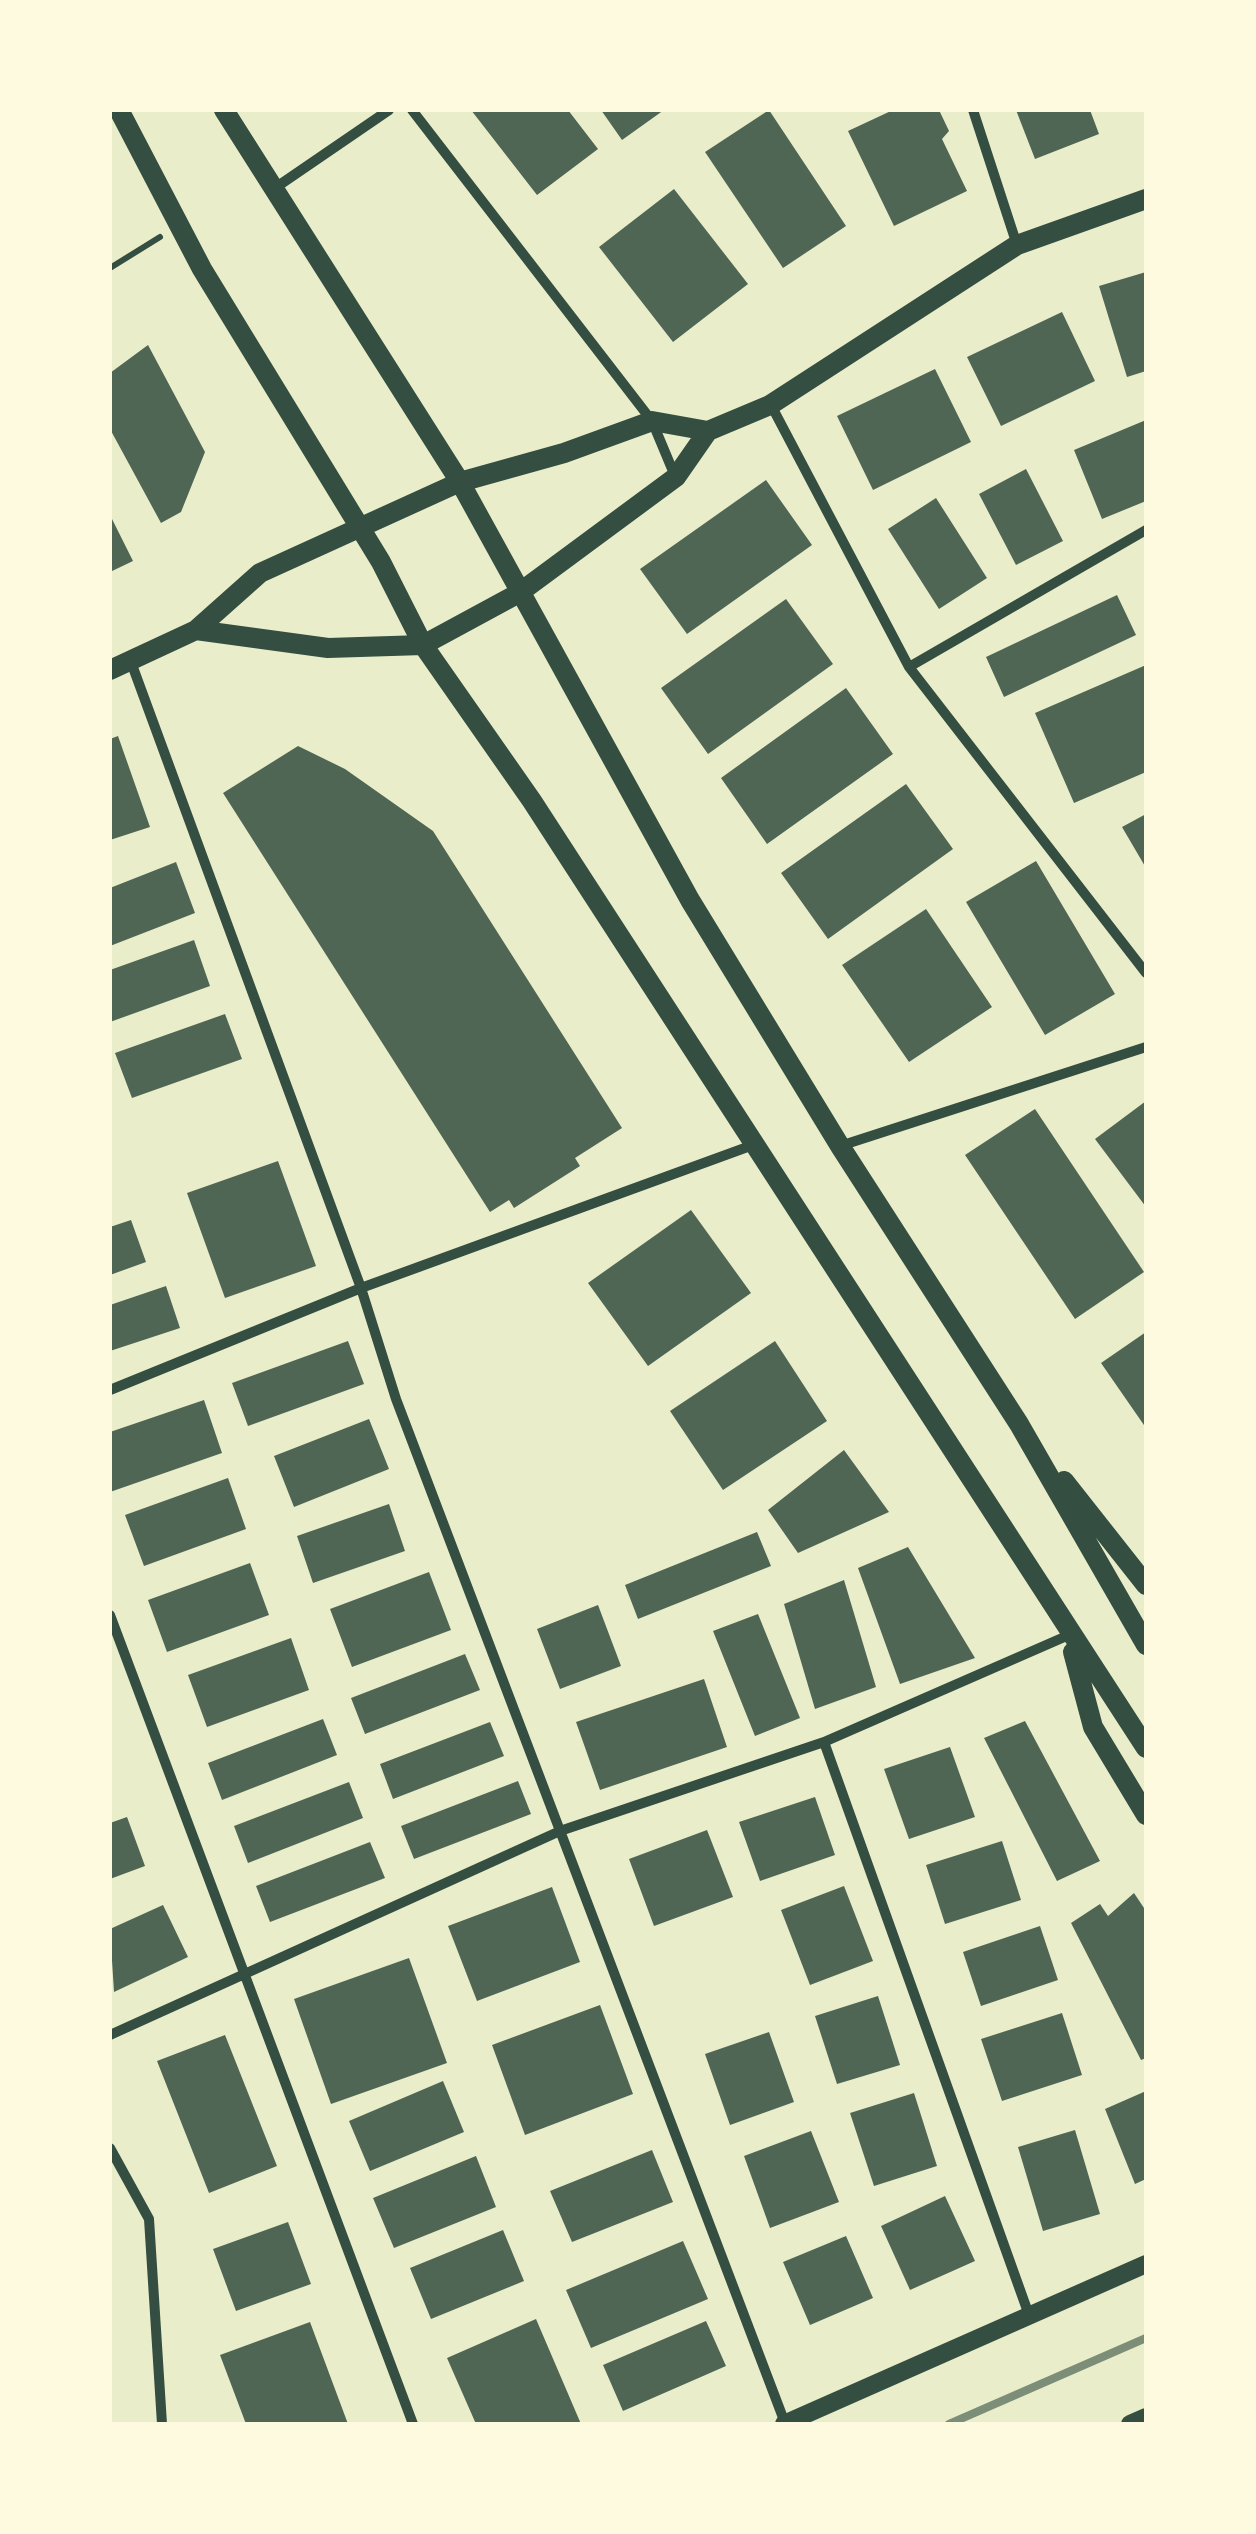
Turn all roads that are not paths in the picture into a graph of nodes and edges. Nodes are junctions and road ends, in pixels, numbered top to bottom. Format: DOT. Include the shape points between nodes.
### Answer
graph roads {
  1 [pos="119,110"];
  2 [pos="224,110"];
  3 [pos="389,110"];
  4 [pos="412,110"];
  5 [pos="973,110"];
  6 [pos="274,188"];
  7 [pos="1146,199"];
  8 [pos="1016,245"];
  9 [pos="770,404"];
  10 [pos="652,421"];
  11 [pos="708,431"];
  12 [pos="676,477"];
  13 [pos="460,482"];
  14 [pos="360,526"];
  15 [pos="1146,530"];
  16 [pos="519,593"];
  17 [pos="196,630"];
  18 [pos="423,645"];
  19 [pos="131,662"];
  20 [pos="909,667"];
  21 [pos="110,670"];
  22 [pos="1146,973"];
  23 [pos="1146,1047"];
  24 [pos="753,1145"];
  25 [pos="840,1146"];
  26 [pos="361,1288"];
  27 [pos="110,1390"];
  28 [pos="1019,1424"];
  29 [pos="1146,1585"];
  30 [pos="110,1614"];
  31 [pos="1069,1636"];
  32 [pos="1146,1645"];
  33 [pos="824,1742"];
  34 [pos="1146,1748"];
  35 [pos="1146,1815"];
  36 [pos="560,1831"];
  37 [pos="247,1975"];
  38 [pos="110,2035"];
  39 [pos="110,2148"];
  40 [pos="1146,2264"];
  41 [pos="1030,2316"];
  42 [pos="1146,2417"];
  43 [pos="162,2424"];
  44 [pos="413,2424"];
  45 [pos="784,2424"];
  46 [pos="1130,2424"];
  1 -- 14 [label="main road" via="179,225"];
  2 -- 6 [label="main road"];
  3 -- 6 [label="street"];
  4 -- 10 [label="street"];
  5 -- 8 [label="street"];
  6 -- 13 [label="main road"];
  7 -- 8 [label="main road"];
  8 -- 9 [label="main road"];
  9 -- 11 [label="main road"];
  9 -- 20 [label="street"];
  10 -- 11 [label="main road"];
  10 -- 12 [label="street"];
  10 -- 13 [label="main road"];
  11 -- 12 [label="main road"];
  12 -- 16 [label="main road"];
  13 -- 14 [label="main road"];
  13 -- 16 [label="main road"];
  14 -- 17 [label="main road" via="260,572"];
  14 -- 18 [label="main road"];
  15 -- 20 [label="street"];
  16 -- 18 [label="main road"];
  16 -- 25 [label="main road" via="690,900"];
  17 -- 18 [label="main road" via="328,648"];
  17 -- 19 [label="main road"];
  18 -- 24 [label="main road" via="532,801"];
  19 -- 21 [label="main road"];
  19 -- 26 [label="street"];
  20 -- 22 [label="street"];
  23 -- 25 [label="street"];
  24 -- 26 [label="street"];
  24 -- 31 [label="main road"];
  25 -- 28 [label="main road"];
  26 -- 27 [label="street"];
  26 -- 36 [label="street" via="396,1399"];
  28 -- 29 [label="main road"];
  28 -- 32 [label="main road"];
  30 -- 37 [label="street"];
  31 -- 33 [label="street"];
  31 -- 34 [label="main road"];
  31 -- 35 [label="main road" via="1092,1727"];
  33 -- 36 [label="street"];
  33 -- 41 [label="street"];
  36 -- 37 [label="street"];
  36 -- 45 [label="street"];
  37 -- 38 [label="street"];
  37 -- 44 [label="street"];
  39 -- 43 [label="street" via="149,2220"];
  40 -- 41 [label="street"];
  41 -- 45 [label="street"];
  42 -- 46 [label="street"];
}
